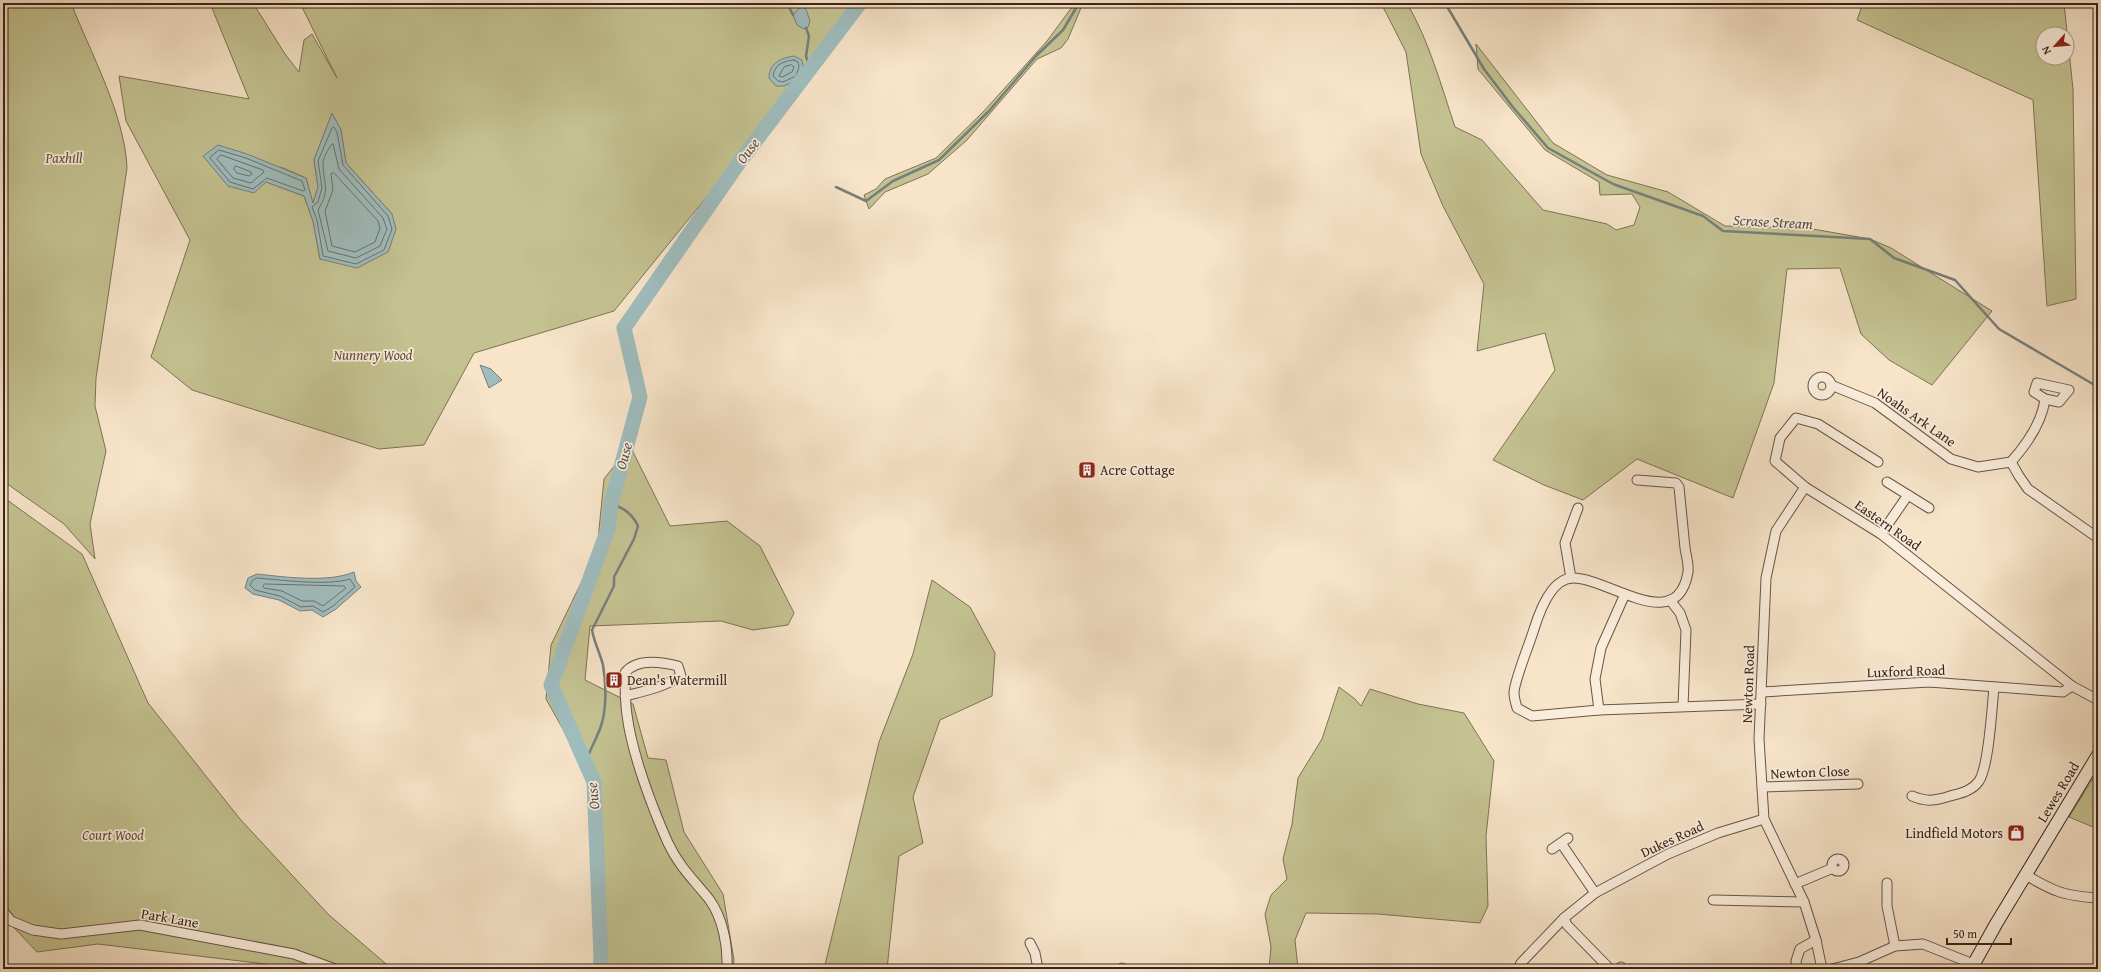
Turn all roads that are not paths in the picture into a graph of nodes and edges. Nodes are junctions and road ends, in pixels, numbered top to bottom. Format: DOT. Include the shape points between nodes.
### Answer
graph roads {
  1 [pos="1832,385"];
  2 [pos="2045,399"];
  3 [pos="1878,462"];
  4 [pos="2011,462"];
  5 [pos="1637,480"];
  6 [pos="1887,482"];
  7 [pos="1805,488"];
  8 [pos="1908,495"];
  9 [pos="1578,508"];
  10 [pos="1929,508"];
  11 [pos="1881,534"];
  12 [pos="2098,538"];
  13 [pos="1571,578"];
  14 [pos="1625,594"];
  15 [pos="1670,600"];
  16 [pos="2072,686"];
  17 [pos="1994,687"];
  18 [pos="1762,692"];
  19 [pos="626,696"];
  20 [pos="2098,700"];
  21 [pos="1761,704"];
  22 [pos="1683,706"];
  23 [pos="1599,710"];
  24 [pos="2098,755"];
  25 [pos="1858,784"];
  26 [pos="1762,787"];
  27 [pos="1912,796"];
  28 [pos="1764,819"];
  29 [pos="1552,849"];
  30 [pos="1833,868"];
  31 [pos="2026,875"];
  32 [pos="1887,883"];
  33 [pos="1795,884"];
  34 [pos="1595,893"];
  35 [pos="2098,898"];
  36 [pos="1713,900"];
  37 [pos="1804,902"];
  38 [pos="3,911"];
  39 [pos="1565,921"];
  40 [pos="1816,940"];
  41 [pos="1030,943"];
  42 [pos="1895,946"];
  43 [pos="1972,967"];
  44 [pos="335,969"];
  45 [pos="727,969"];
  46 [pos="1038,969"];
  47 [pos="1518,969"];
  48 [pos="1610,969"];
  49 [pos="1797,969"];
  50 [pos="1822,969"];
  51 [pos="1832,969"];
  1 -- 4 [label="street, Noahs Ark Lane" via="1875,403 1951,458 1978,467"];
  2 -- 4 [label="street" via="2044,410 2027,443"];
  3 -- 7 [label="street, Eastern Road" via="1818,424 1796,418 1780,438 1775,461"];
  4 -- 12 [label="street" via="2028,489"];
  5 -- 15 [label="street" via="1676,483 1679,487 1688,571 1681,590"];
  6 -- 8 [label="street"];
  7 -- 11 [label="street, Eastern Road"];
  7 -- 18 [label="street, Newton Road" via="1776,531 1766,578"];
  8 -- 10 [label="street"];
  8 -- 11 [label="street"];
  9 -- 13 [label="street" via="1565,543"];
  11 -- 16 [label="street, Eastern Road"];
  13 -- 14 [label="street" via="1599,584"];
  13 -- 23 [label="street" via="1560,583 1539,612 1514,693 1516,708 1532,716"];
  14 -- 15 [label="street" via="1659,603"];
  14 -- 23 [label="street" via="1602,648 1594,679"];
  15 -- 22 [label="street" via="1680,613 1686,630"];
  16 -- 17 [label="street, Luxford Road" via="2063,692"];
  16 -- 20 [label="street, Eastern Road"];
  17 -- 18 [label="street, Luxford Road" via="1930,682"];
  17 -- 27 [label="street" via="1988,748 1980,780 1972,789 1933,801"];
  18 -- 21 [label="street, Newton Road"];
  19 -- 19 [label="street" via="625,672 629,667 645,663 678,666 681,676 665,685"];
  19 -- 45 [label="street" via="630,728 650,799 668,843 683,870 710,900 722,926"];
  21 -- 22 [label="street"];
  21 -- 26 [label="street, Newton Road" via="1759,739"];
  22 -- 23 [label="street"];
  24 -- 31 [label="main road, Lewes Road"];
  25 -- 26 [label="street, Newton Close"];
  26 -- 28 [label="street, Newton Road"];
  28 -- 33 [label="street, Newton Road"];
  28 -- 34 [label="street, Dukes Road" via="1718,833 1668,854"];
  29 -- 34 [label="street" via="1564,841"];
  30 -- 33 [label="street"];
  31 -- 35 [label="street" via="2050,890 2071,896"];
  31 -- 43 [label="main road, Lewes Road"];
  32 -- 42 [label="street" via="1887,906"];
  33 -- 37 [label="street, Newton Road"];
  34 -- 39 [label="street, Dukes Road"];
  36 -- 37 [label="street"];
  37 -- 40 [label="street, Newton Road"];
  38 -- 44 [label="street, Park Lane" via="11,921 33,930 61,934 140,925 294,954"];
  39 -- 47 [label="street, Dukes Road" via="1557,925"];
  39 -- 48 [label="street"];
  40 -- 49 [label="street" via="1800,948 1796,961"];
  40 -- 50 [label="street, Newton Road"];
  41 -- 46 [label="street"];
  42 -- 43 [label="street" via="1923,944"];
  42 -- 51 [label="street" via="1859,962"];
}
